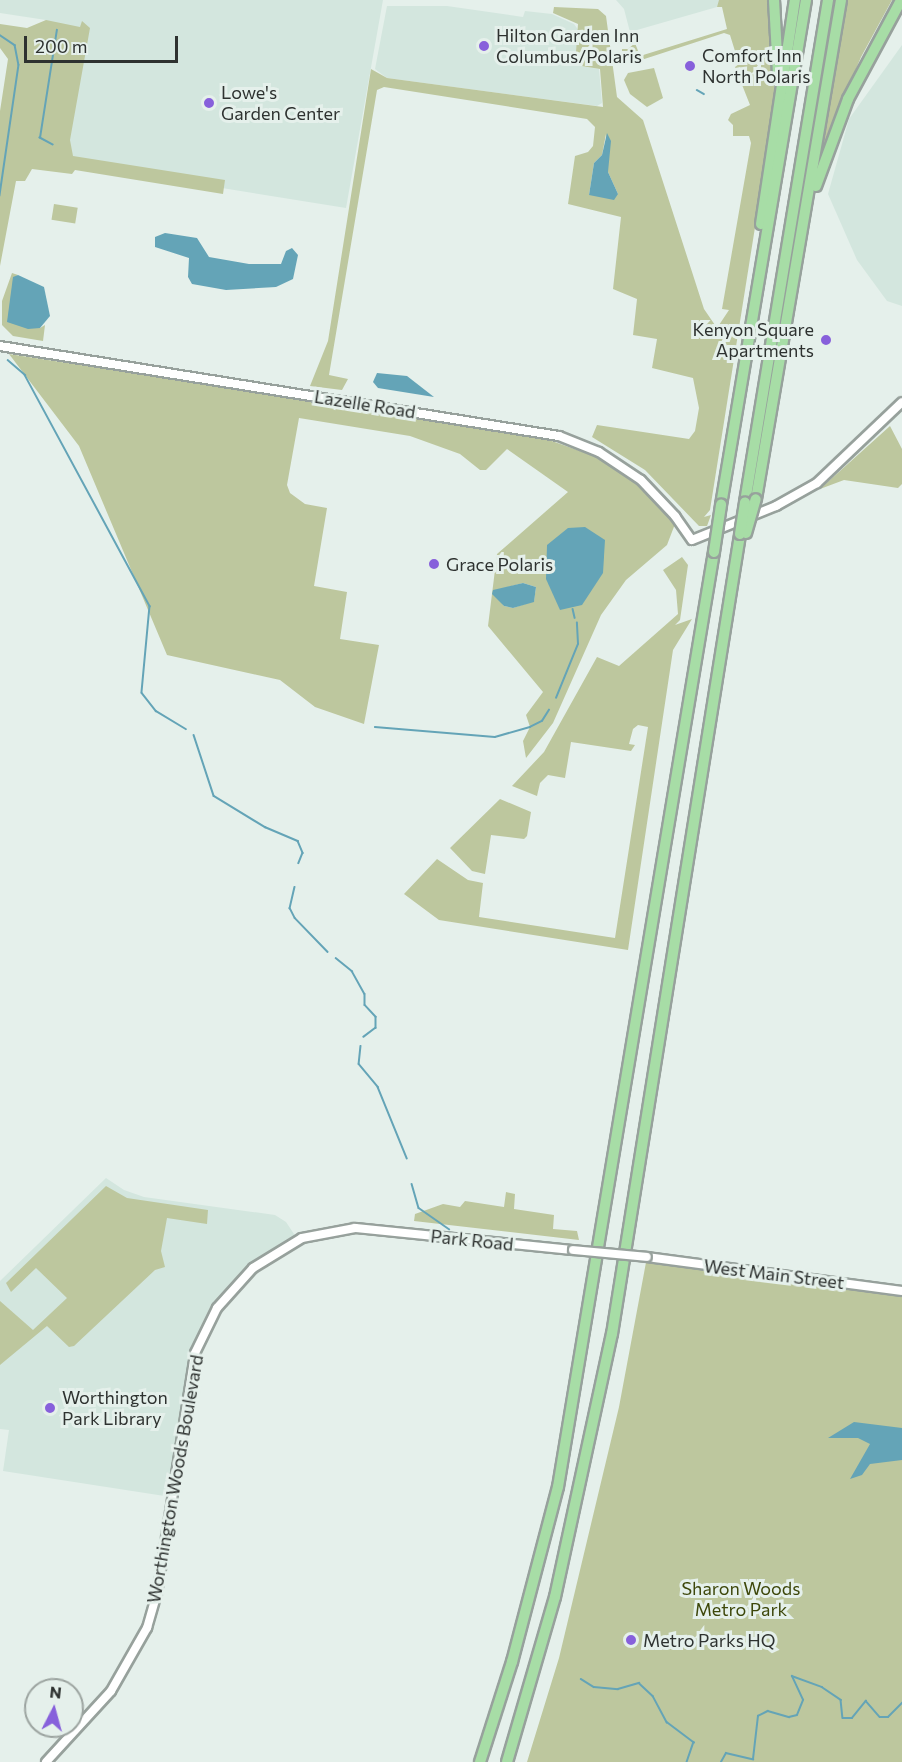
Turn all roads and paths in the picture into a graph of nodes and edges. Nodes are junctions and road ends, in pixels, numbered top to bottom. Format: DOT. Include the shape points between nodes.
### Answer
graph roads {
  1 [pos="774,0"];
  2 [pos="795,0"];
  3 [pos="806,0"];
  4 [pos="828,0"];
  5 [pos="842,0"];
  6 [pos="901,0"];
  7 [pos="774,136"];
  8 [pos="806,212"];
  9 [pos="0,346"];
  10 [pos="902,402"];
  11 [pos="736,415"];
  12 [pos="750,501"];
  13 [pos="298,1240"];
  14 [pos="647,1257"];
  15 [pos="902,1291"];
  16 [pos="46,1762"];
  17 [pos="480,1762"];
  18 [pos="507,1762"];
  1 -- 7 [label="highway" via="778,71"];
  2 -- 7 [label="highway"];
  3 -- 11 [label="highway"];
  4 -- 12 [label="highway"];
  5 -- 8 [label="highway"];
  6 -- 8 [label="highway" via="848,99"];
  7 -- 11 [label="highway"];
  8 -- 12 [label="highway"];
  9 -- 10 [label="main road, Lazelle Road" via="559,436 599,452 641,480 692,540 776,506 817,483"];
  11 -- 17 [label="highway, bridge" via="558,1487 512,1662"];
  12 -- 18 [label="highway, bridge" via="731,587 612,1334 564,1564"];
  13 -- 14 [label="main road, Park Road, bridge" via="356,1228"];
  13 -- 16 [label="main road, Worthington Woods Boulevard" via="263,1260 233,1287 200,1338 157,1594 147,1628 111,1690"];
  14 -- 15 [label="main road, West Main Street"];
}
